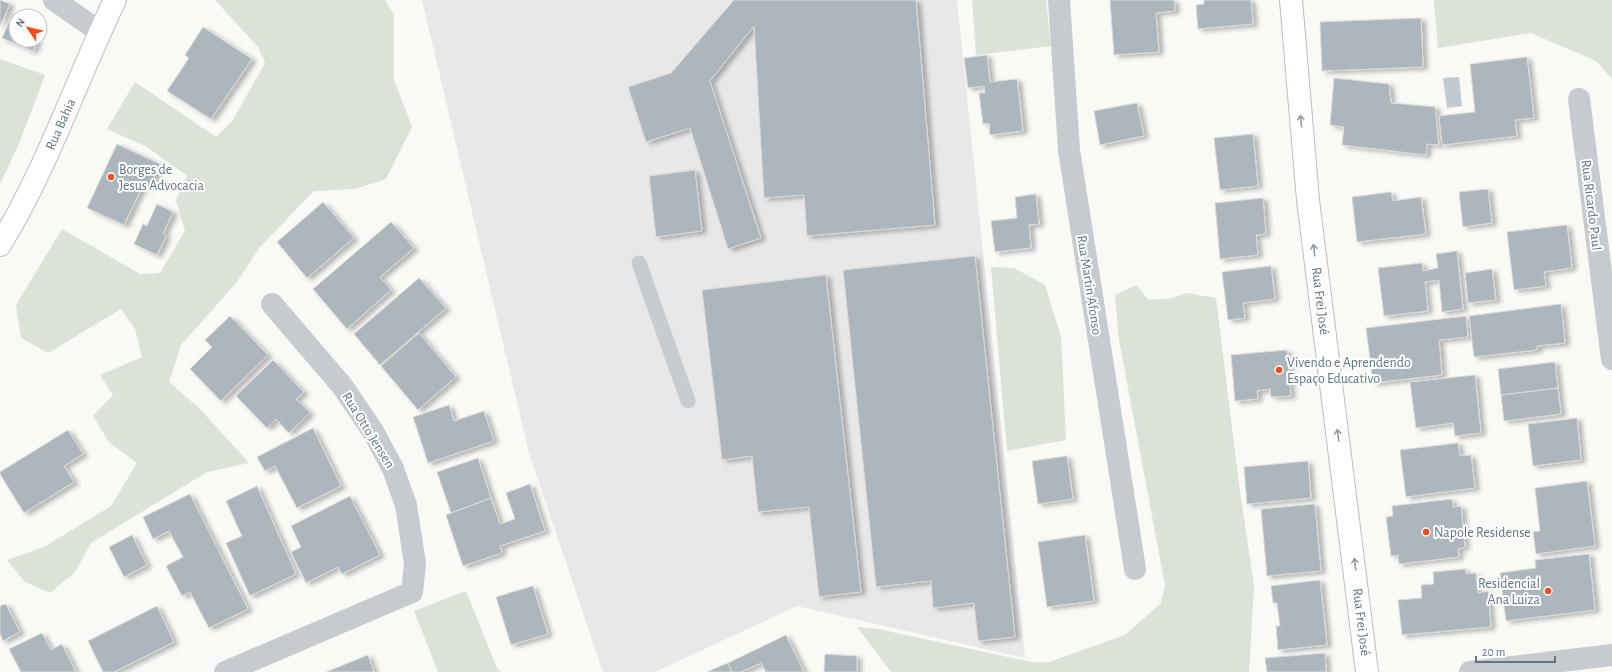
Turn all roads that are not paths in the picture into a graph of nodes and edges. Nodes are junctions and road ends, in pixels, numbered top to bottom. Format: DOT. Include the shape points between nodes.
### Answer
graph roads {
  1 [pos="54,0"];
  2 [pos="115,0"];
  3 [pos="1059,0"];
  4 [pos="1291,0"];
  5 [pos="100,32"];
  6 [pos="1579,99"];
  7 [pos="0,245"];
  8 [pos="638,263"];
  9 [pos="272,304"];
  10 [pos="1612,359"];
  11 [pos="688,402"];
  12 [pos="1135,569"];
  13 [pos="1612,655"];
  14 [pos="226,672"];
  15 [pos="1367,672"];
  16 [pos="1470,672"];
  1 -- 5 [label="street"];
  2 -- 5 [label="street, Rua Bahia"];
  3 -- 12 [label="street, Rua Martin Afonso" via="1069,150"];
  15 -- 4 [label="street, Rua Frei José, one-way" via="1308,200"];
  5 -- 7 [label="street, Rua Bahia" via="58,129 15,220"];
  6 -- 10 [label="street, Rua Ricardo Paul"];
  8 -- 11 [label="lane"];
  9 -- 14 [label="street, Rua Otto Jensen" via="343,387 394,469 406,505 416,564 412,592"];
  13 -- 16 [label="street"];
}
